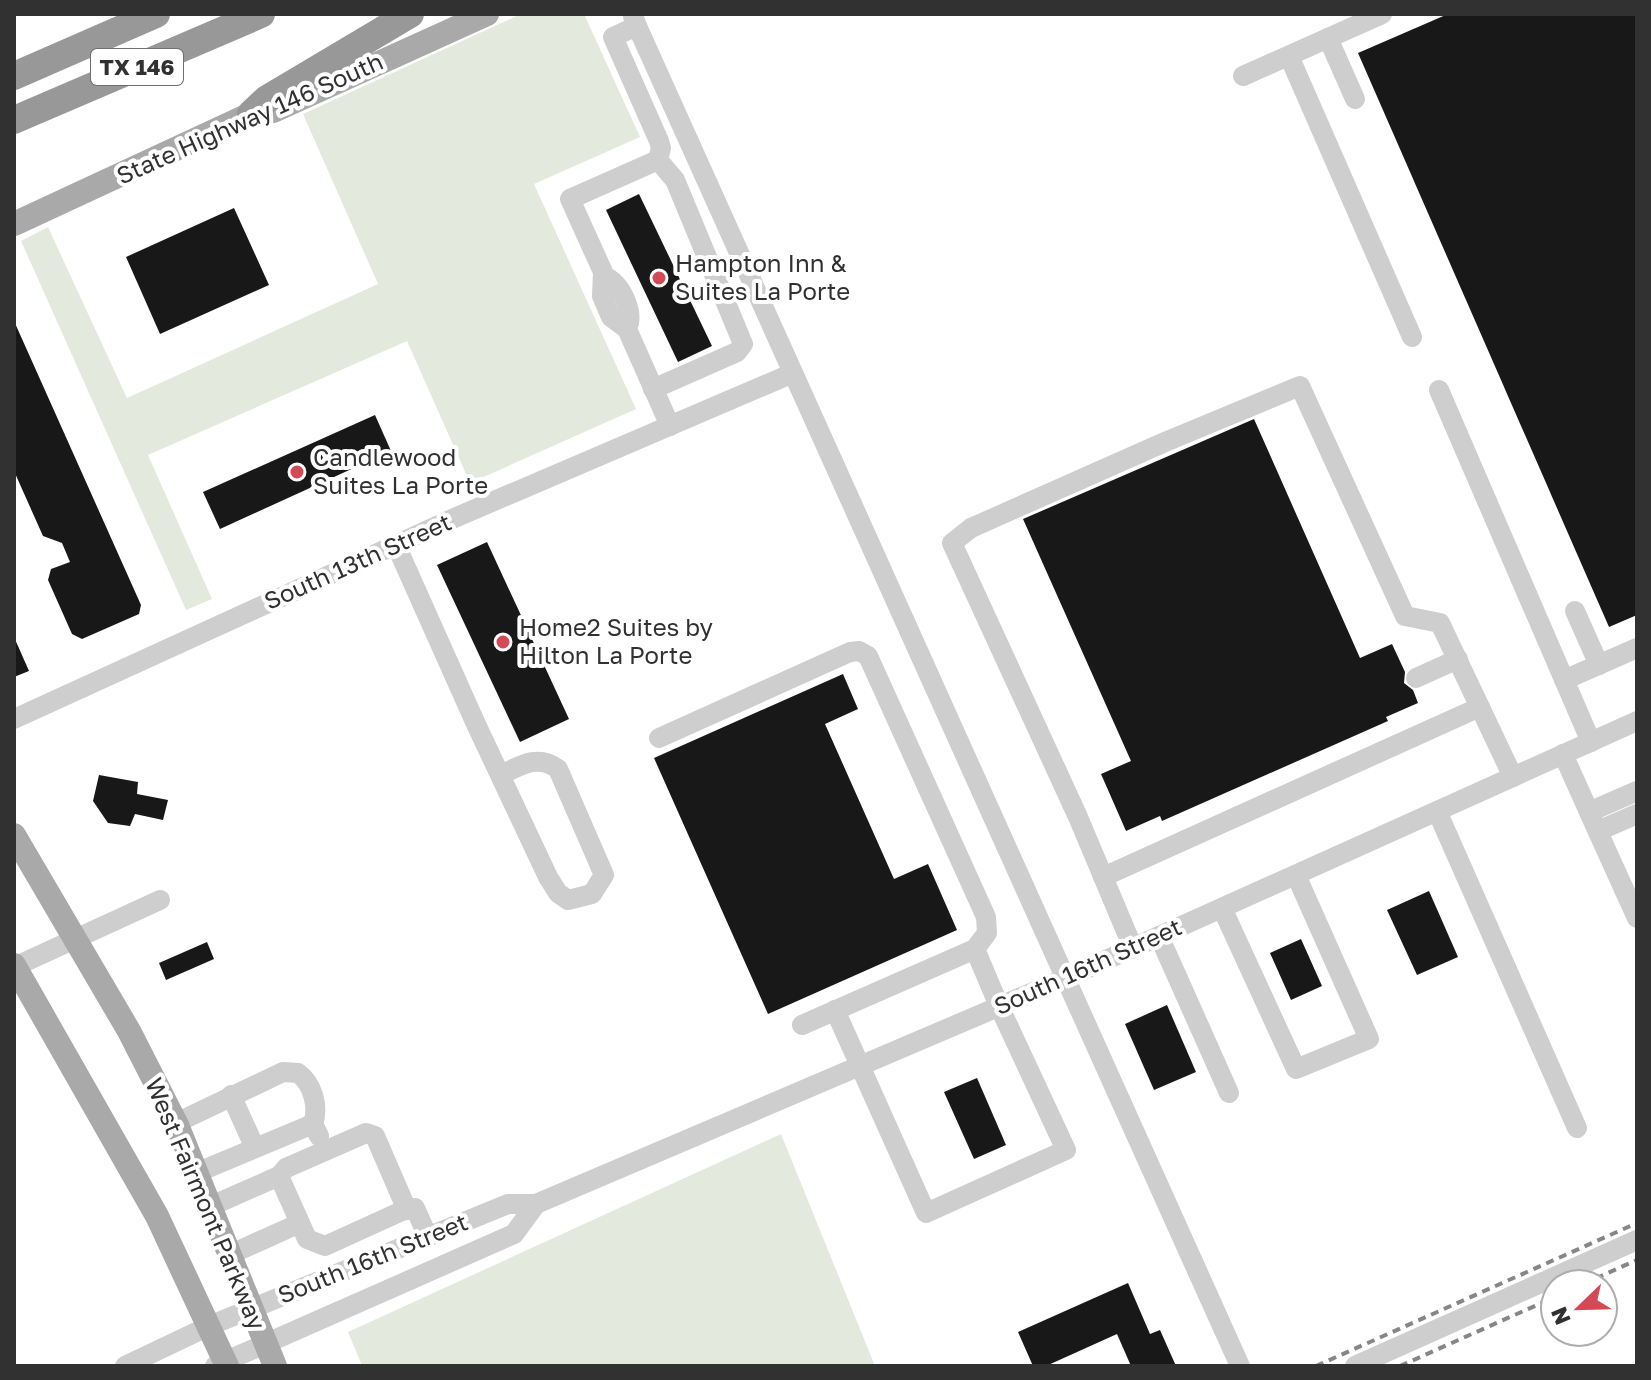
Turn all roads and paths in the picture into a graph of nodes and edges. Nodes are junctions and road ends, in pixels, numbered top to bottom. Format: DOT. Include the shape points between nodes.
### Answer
graph roads {
  1 [pos="156,14"];
  2 [pos="261,14"];
  3 [pos="410,14"];
  4 [pos="487,14"];
  5 [pos="1382,14"];
  6 [pos="635,20"];
  7 [pos="1328,38"];
  8 [pos="1289,56"];
  9 [pos="14,76"];
  10 [pos="1243,76"];
  11 [pos="1355,99"];
  12 [pos="251,114"];
  13 [pos="14,120"];
  14 [pos="658,160"];
  15 [pos="14,224"];
  16 [pos="1412,337"];
  17 [pos="793,373"];
  18 [pos="653,389"];
  19 [pos="1439,390"];
  20 [pos="670,426"];
  21 [pos="396,545"];
  22 [pos="1575,611"];
  23 [pos="1637,648"];
  24 [pos="1458,659"];
  25 [pos="1599,665"];
  26 [pos="1416,678"];
  27 [pos="1564,680"];
  28 [pos="1480,707"];
  29 [pos="14,719"];
  30 [pos="1637,721"];
  31 [pos="659,738"];
  32 [pos="1591,742"];
  33 [pos="1563,754"];
  34 [pos="501,775"];
  35 [pos="1513,777"];
  36 [pos="1637,791"];
  37 [pos="1437,811"];
  38 [pos="1589,812"];
  39 [pos="1637,814"];
  40 [pos="1598,831"];
  41 [pos="14,835"];
  42 [pos="1296,875"];
  43 [pos="1103,877"];
  44 [pos="160,900"];
  45 [pos="1222,908"];
  46 [pos="1637,918"];
  47 [pos="1159,936"];
  48 [pos="75,940"];
  49 [pos="1133,948"];
  50 [pos="975,949"];
  51 [pos="14,966"];
  52 [pos="1066,978"];
  53 [pos="999,1006"];
  54 [pos="835,1010"];
  55 [pos="802,1025"];
  56 [pos="859,1066"];
  57 [pos="1229,1093"];
  58 [pos="231,1095"];
  59 [pos="176,1123"];
  60 [pos="313,1124"];
  61 [pos="1577,1128"];
  62 [pos="255,1148"];
  63 [pos="325,1151"];
  64 [pos="196,1173"];
  65 [pos="279,1176"];
  66 [pos="536,1204"];
  67 [pos="209,1207"];
  68 [pos="407,1210"];
  69 [pos="300,1223"];
  70 [pos="428,1237"];
  71 [pos="1637,1240"];
  72 [pos="229,1255"];
  73 [pos="250,1309"];
  74 [pos="209,1326"];
  75 [pos="269,1355"];
  76 [pos="222,1365"];
  77 [pos="125,1366"];
  78 [pos="1240,1366"];
  79 [pos="1355,1366"];
  1 -- 9 [label="highway, TX 146"];
  2 -- 13 [label="highway, TX 146"];
  3 -- 12 [label="highway" via="267,99"];
  4 -- 12 [label="main road, State Highway 146 South" via="273,111"];
  5 -- 7 [label="street"];
  6 -- 14 [label="street" via="613,37 659,141"];
  6 -- 17 [label="street"];
  7 -- 8 [label="street"];
  7 -- 11 [label="street"];
  8 -- 10 [label="street"];
  8 -- 16 [label="street"];
  12 -- 15 [label="main road, State Highway 146 South"];
  14 -- 18 [label="street" via="675,180 743,344 737,352"];
  14 -- 18 [label="street" via="570,199 604,276 602,296 611,317 627,329"];
  17 -- 20 [label="street, South 13th Street"];
  17 -- 52 [label="street"];
  18 -- 20 [label="street"];
  19 -- 27 [label="street"];
  20 -- 21 [label="street, South 13th Street"];
  21 -- 29 [label="street, South 13th Street"];
  21 -- 34 [label="street"];
  22 -- 25 [label="street"];
  23 -- 25 [label="street"];
  24 -- 26 [label="street"];
  24 -- 28 [label="street"];
  24 -- 43 [label="street" via="1440,623 1405,616 1300,386 971,528 952,543"];
  25 -- 27 [label="street"];
  27 -- 32 [label="street"];
  28 -- 35 [label="street"];
  28 -- 43 [label="street"];
  30 -- 32 [label="street, South 16th Street"];
  31 -- 50 [label="street" via="850,652 868,656 986,917 987,933"];
  32 -- 33 [label="street, South 16th Street"];
  33 -- 35 [label="street, South 16th Street"];
  33 -- 38 [label="street"];
  34 -- 34 [label="street" via="558,893 568,900 592,894 604,875 558,769 549,762 527,762"];
  35 -- 37 [label="street, South 16th Street"];
  36 -- 38 [label="street"];
  37 -- 42 [label="street, South 16th Street"];
  37 -- 61 [label="street"];
  38 -- 40 [label="street"];
  39 -- 40 [label="street"];
  40 -- 46 [label="street"];
  41 -- 48 [label="main road, West Fairmont Parkway"];
  42 -- 45 [label="street, South 16th Street"];
  42 -- 45 [label="street" via="1369,1039 1296,1069"];
  43 -- 49 [label="street"];
  44 -- 48 [label="street"];
  45 -- 47 [label="street, South 16th Street"];
  47 -- 49 [label="street, South 16th Street"];
  47 -- 57 [label="street"];
  48 -- 51 [label="street"];
  48 -- 59 [label="main road, West Fairmont Parkway"];
  49 -- 52 [label="street, South 16th Street"];
  50 -- 53 [label="street"];
  50 -- 54 [label="street"];
  51 -- 74 [label="main road, West Fairmont Parkway" via="157,1216"];
  52 -- 53 [label="street, South 16th Street"];
  52 -- 78 [label="street"];
  53 -- 56 [label="street, South 16th Street"];
  53 -- 56 [label="street" via="1066,1150 926,1213"];
  54 -- 55 [label="street"];
  54 -- 56 [label="street"];
  56 -- 66 [label="street, South 16th Street"];
  58 -- 59 [label="street"];
  58 -- 60 [label="street" via="283,1072 298,1073 313,1094"];
  58 -- 62 [label="street"];
  59 -- 64 [label="main road, West Fairmont Parkway"];
  60 -- 62 [label="street"];
  60 -- 63 [label="street"];
  62 -- 64 [label="street"];
  63 -- 65 [label="street"];
  63 -- 68 [label="street" via="366,1133 375,1136"];
  64 -- 67 [label="main road, West Fairmont Parkway"];
  65 -- 67 [label="street"];
  65 -- 69 [label="street"];
  66 -- 70 [label="street, South 16th Street" via="508,1204"];
  66 -- 75 [label="street, South 16th Street" via="514,1234"];
  67 -- 72 [label="main road, West Fairmont Parkway"];
  68 -- 69 [label="street" via="325,1246 307,1239"];
  68 -- 70 [label="street" via="415,1208"];
  69 -- 72 [label="street"];
  70 -- 73 [label="street, South 16th Street"];
  71 -- 79 [label="street"];
  72 -- 73 [label="main road, West Fairmont Parkway"];
  73 -- 74 [label="street, South 16th Street"];
  73 -- 75 [label="main road, West Fairmont Parkway"];
  74 -- 76 [label="main road, West Fairmont Parkway"];
  74 -- 77 [label="street, South 16th Street"];
  75 -- 76 [label="street, South 16th Street"];
}
